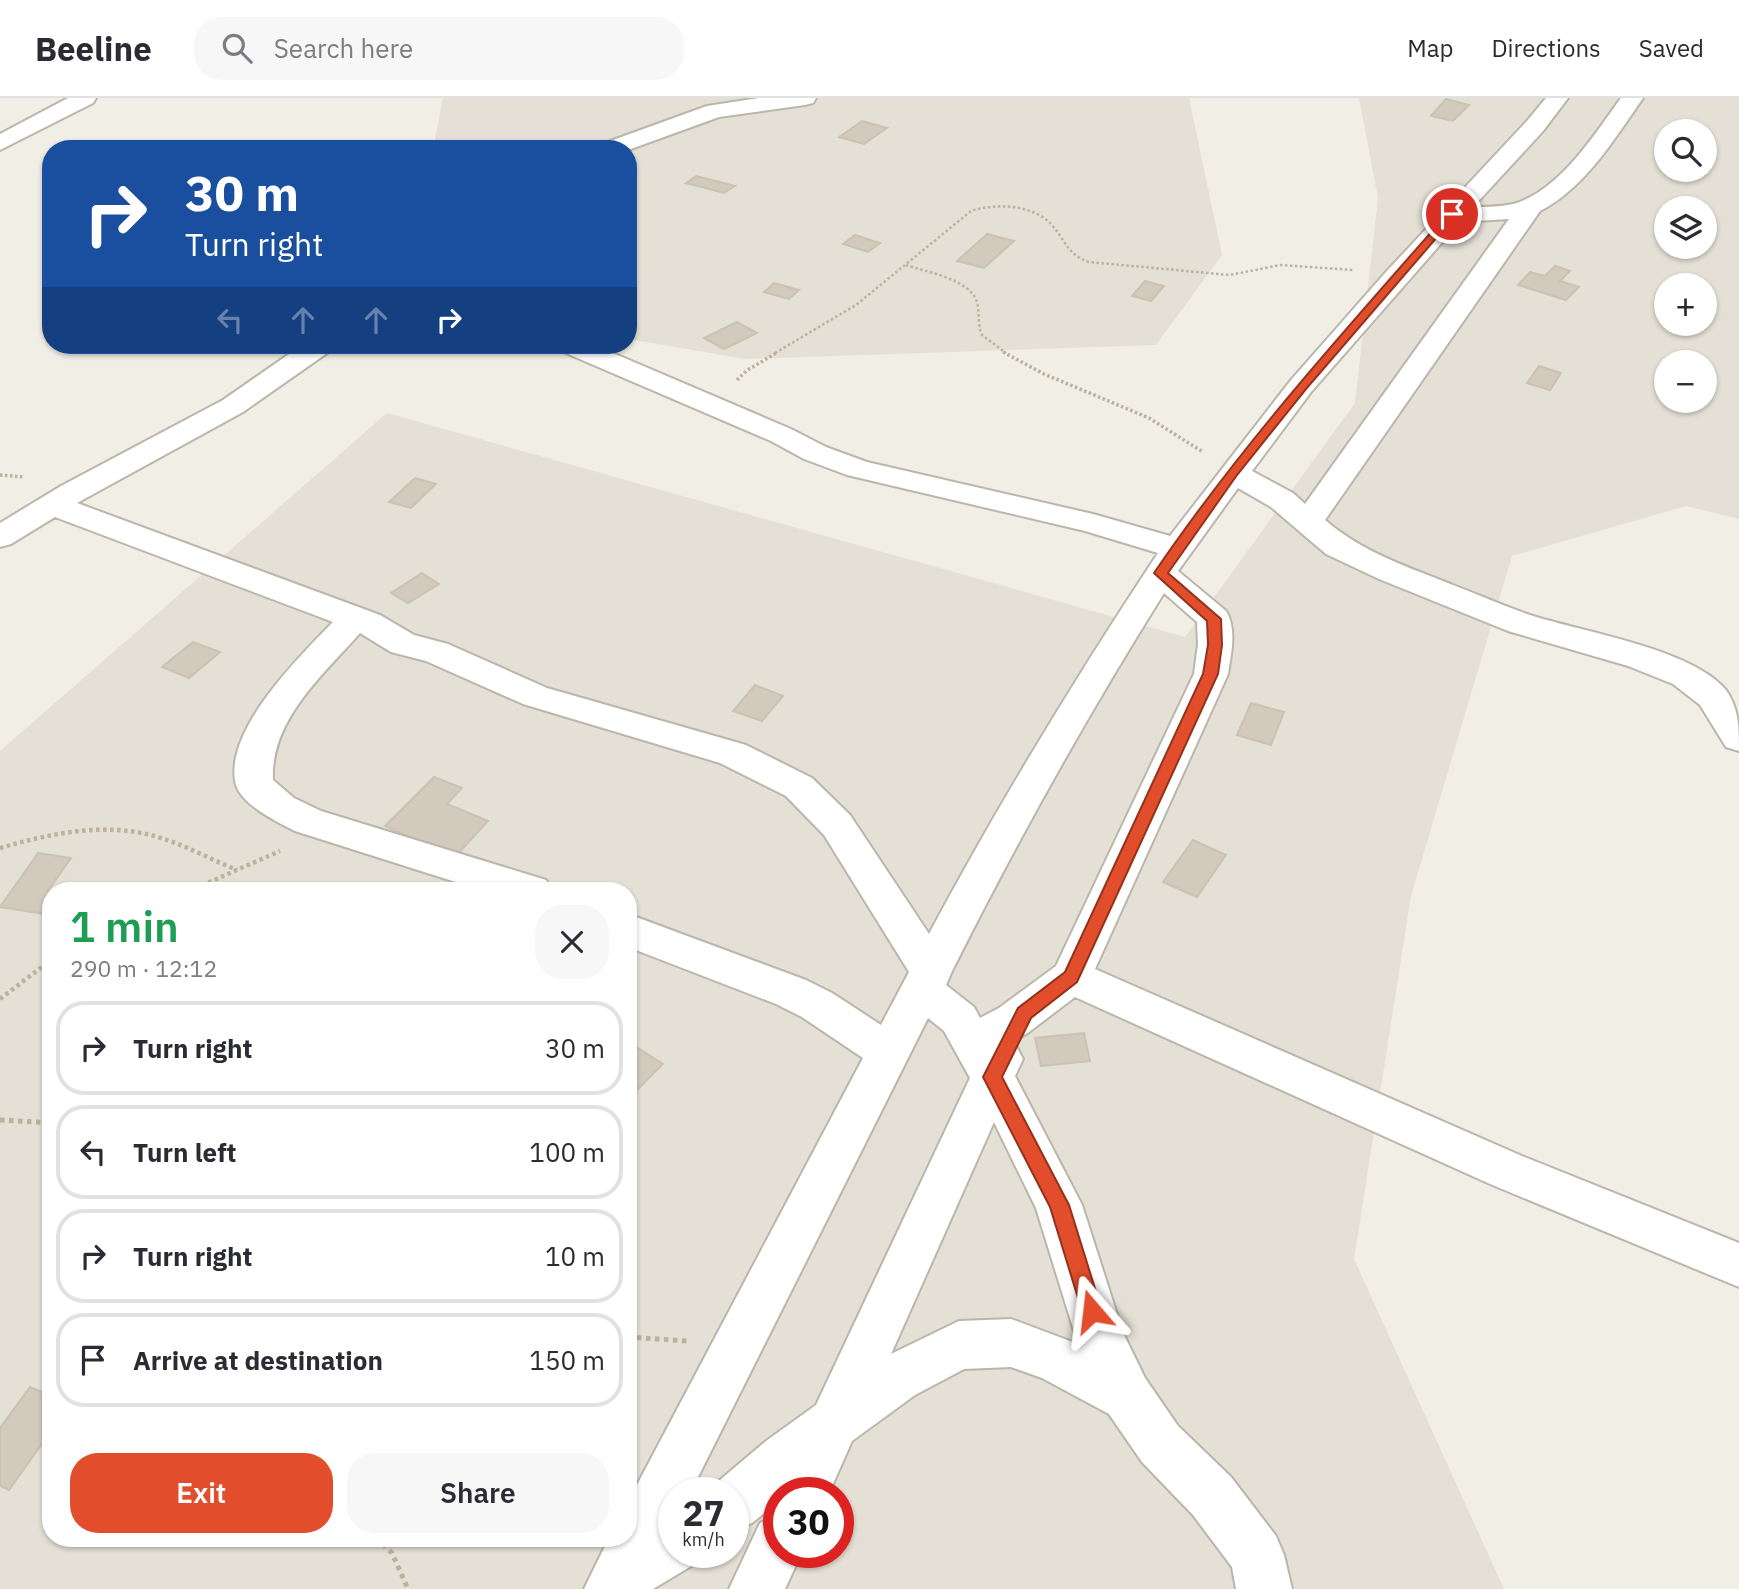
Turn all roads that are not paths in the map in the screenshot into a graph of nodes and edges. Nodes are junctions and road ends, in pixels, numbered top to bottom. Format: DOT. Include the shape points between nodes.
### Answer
graph roads {
  1 [pos="85,98"];
  2 [pos="805,98"];
  3 [pos="1632,98"];
  4 [pos="1544,107"];
  5 [pos="635,140"];
  6 [pos="0,143"];
  7 [pos="1530,207"];
  8 [pos="1452,214"];
  9 [pos="307,354"];
  10 [pos="591,354"];
  11 [pos="1236,468"];
  12 [pos="52,505"];
  13 [pos="1307,523"];
  14 [pos="0,537"];
  15 [pos="1169,561"];
  16 [pos="354,619"];
  17 [pos="1739,738"];
  18 [pos="503,882"];
  19 [pos="637,933"];
  20 [pos="1071,977"];
  21 [pos="927,981"];
  22 [pos="887,1051"];
  23 [pos="981,1057"];
  24 [pos="1739,1265"];
  25 [pos="1127,1396"];
  26 [pos="835,1421"];
  27 [pos="809,1477"];
  28 [pos="749,1490"];
  29 [pos="637,1542"];
  30 [pos="634,1547"];
  31 [pos="658,1556"];
  32 [pos="767,1568"];
  33 [pos="615,1584"];
  34 [pos="757,1589"];
  35 [pos="1264,1589"];
  1 -- 6 [label="street"];
  2 -- 5 [label="street" via="715,111"];
  3 -- 7 [label="street" via="1552,194"];
  4 -- 8 [label="street"];
  7 -- 8 [label="street" via="1495,215"];
  7 -- 13 [label="street"];
  8 -- 11 [label="street"];
  9 -- 12 [label="street" via="233,406"];
  10 -- 15 [label="street" via="858,469 1093,523"];
  11 -- 13 [label="street"];
  11 -- 15 [label="street"];
  12 -- 14 [label="street"];
  12 -- 16 [label="street"];
  13 -- 17 [label="street" via="1337,547 1453,598 1685,676 1712,697"];
  15 -- 20 [label="street" via="1214,619 1211,674"];
  15 -- 21 [label="street" via="993,850"];
  16 -- 18 [label="street" via="269,722 254,760 256,785 281,808 308,821"];
  16 -- 21 [label="street" via="535,696 733,754 799,787 837,825"];
  19 -- 22 [label="street" via="791,992"];
  20 -- 23 [label="street" via="1025,1013"];
  20 -- 24 [label="street" via="1506,1170"];
  21 -- 22 [label="street"];
  21 -- 23 [label="street" via="959,1019"];
  22 -- 29 [label="street"];
  23 -- 25 [label="street" via="1059,1205 1100,1338"];
  23 -- 26 [label="street"];
  25 -- 26 [label="street" via="1055,1359 1011,1343 959,1345 897,1377"];
  25 -- 35 [label="street" via="1160,1444 1212,1496 1256,1555"];
  26 -- 27 [label="street"];
  26 -- 28 [label="street"];
  30 -- 33 [label="street"];
  31 -- 33 [label="street"];
  32 -- 34 [label="street"];
}
